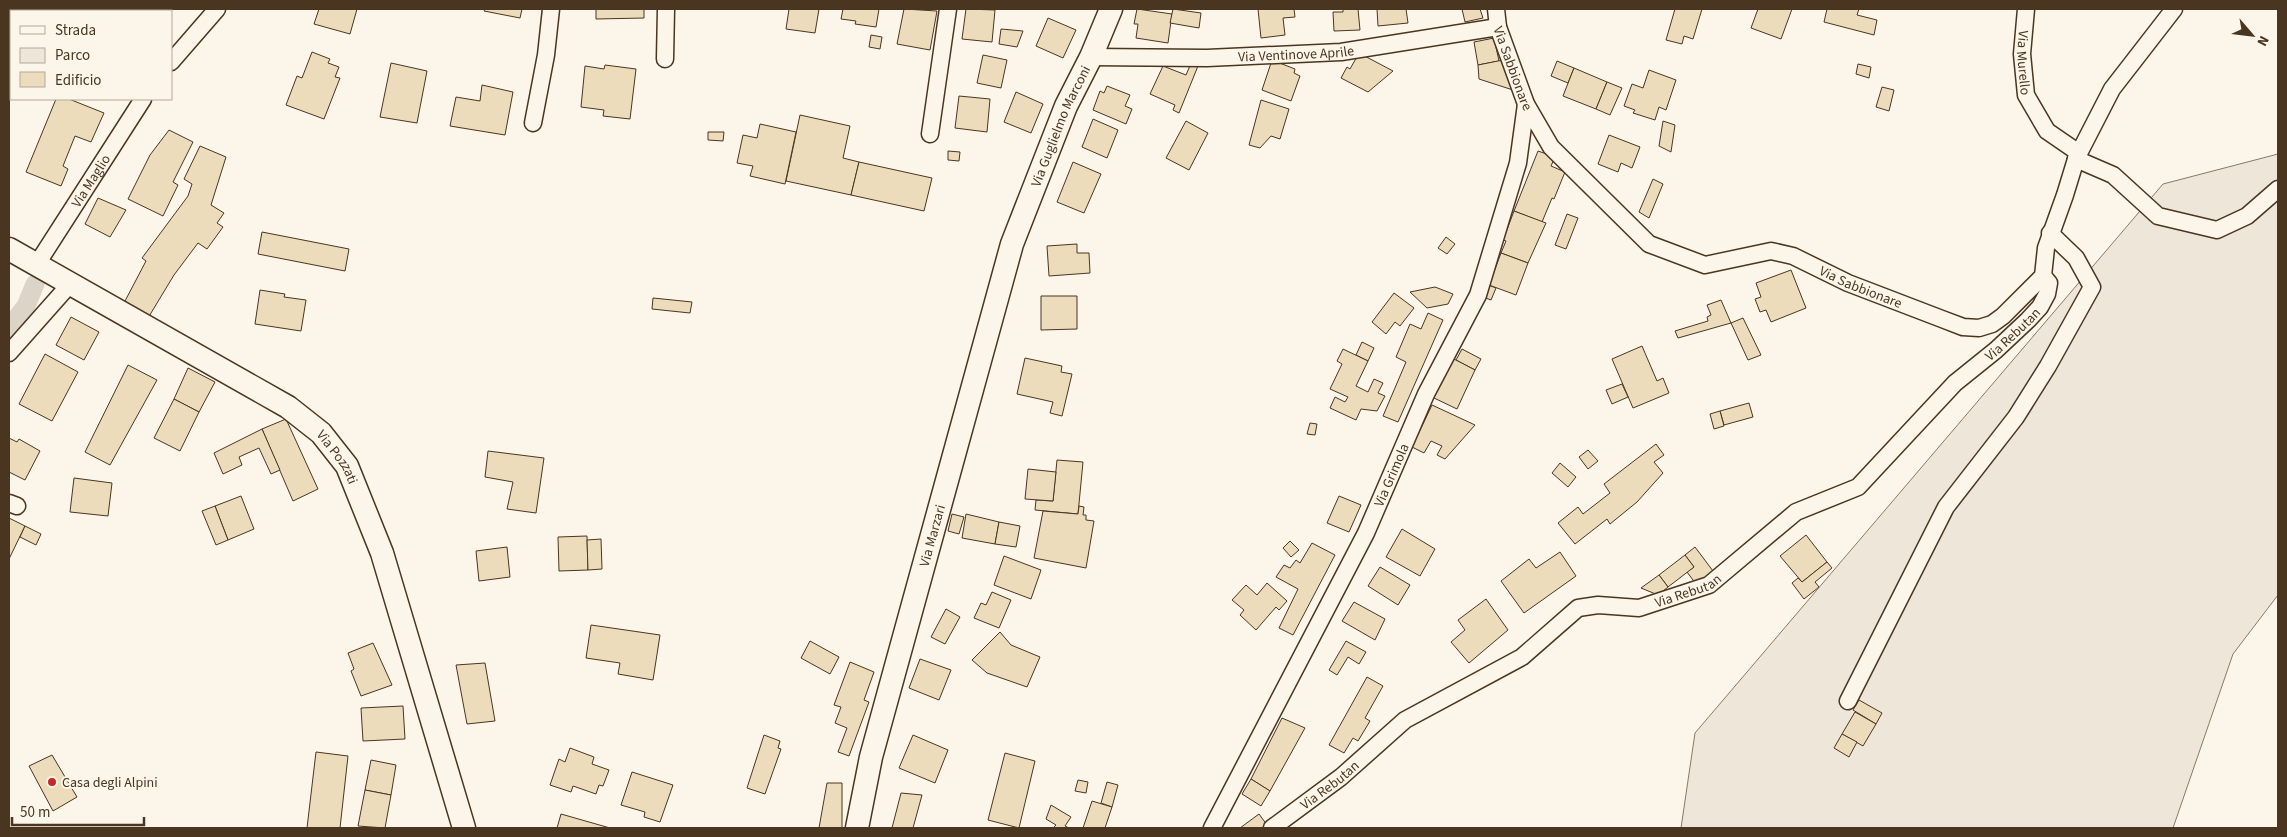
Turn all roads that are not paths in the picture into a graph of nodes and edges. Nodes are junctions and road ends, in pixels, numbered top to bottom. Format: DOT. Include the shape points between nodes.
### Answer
graph roads {
  1 [pos="217,9"];
  2 [pos="551,9"];
  3 [pos="666,9"];
  4 [pos="948,9"];
  5 [pos="1110,9"];
  6 [pos="1496,9"];
  7 [pos="2026,9"];
  8 [pos="2174,9"];
  9 [pos="1498,27"];
  10 [pos="1091,57"];
  11 [pos="665,59"];
  12 [pos="172,61"];
  13 [pos="142,100"];
  14 [pos="1526,104"];
  15 [pos="533,123"];
  16 [pos="930,134"];
  17 [pos="2077,156"];
  18 [pos="2278,190"];
  19 [pos="2050,234"];
  20 [pos="1012,244"];
  21 [pos="9,249"];
  22 [pos="38,264"];
  23 [pos="2044,276"];
  24 [pos="71,283"];
  25 [pos="9,353"];
  26 [pos="1848,702"];
  27 [pos="464,828"];
  28 [pos="856,828"];
  29 [pos="1212,828"];
  30 [pos="1272,828"];
  1 -- 12 [label="street"];
  2 -- 15 [label="street"];
  3 -- 11 [label="street"];
  4 -- 16 [label="street"];
  5 -- 10 [label="street, Via Guglielmo Marconi"];
  6 -- 9 [label="street, Via Sabbionare"];
  7 -- 17 [label="street, Via Murello" via="2022,54 2026,95 2047,131"];
  8 -- 17 [label="street" via="2112,90"];
  9 -- 10 [label="street, Via Ventinove Aprile" via="1341,52 1207,58"];
  9 -- 14 [label="street, Via Sabbionare"];
  10 -- 20 [label="street, Via Guglielmo Marconi" via="1066,106"];
  13 -- 22 [label="street, Via Maglio"];
  14 -- 23 [label="street, Via Sabbionare" via="1551,147 1649,244 1706,265 1771,251 1793,256 1848,283 1925,313 1963,327 1979,328 2003,316"];
  14 -- 29 [label="street, Via Grimola" via="1518,163 1478,294 1426,394 1366,534"];
  17 -- 18 [label="street, Via Murello" via="2113,175 2158,216 2217,230 2247,216"];
  17 -- 19 [label="street"];
  19 -- 23 [label="street"];
  19 -- 26 [label="street" via="2076,258 2092,287 2016,417 1946,507"];
  20 -- 28 [label="street, Via Marzari" via="871,757"];
  21 -- 22 [label="street, Via Pozzati"];
  22 -- 24 [label="street, Via Pozzati"];
  23 -- 30 [label="street, Via Rebutan" via="2049,283 2040,307 1996,350 1955,383 1858,486 1796,512 1709,585 1639,608 1598,605 1578,608 1522,657 1405,720 1341,777"];
  24 -- 25 [label="street"];
  24 -- 27 [label="street, Via Pozzati" via="288,407 321,433 347,466 382,553"];
}
